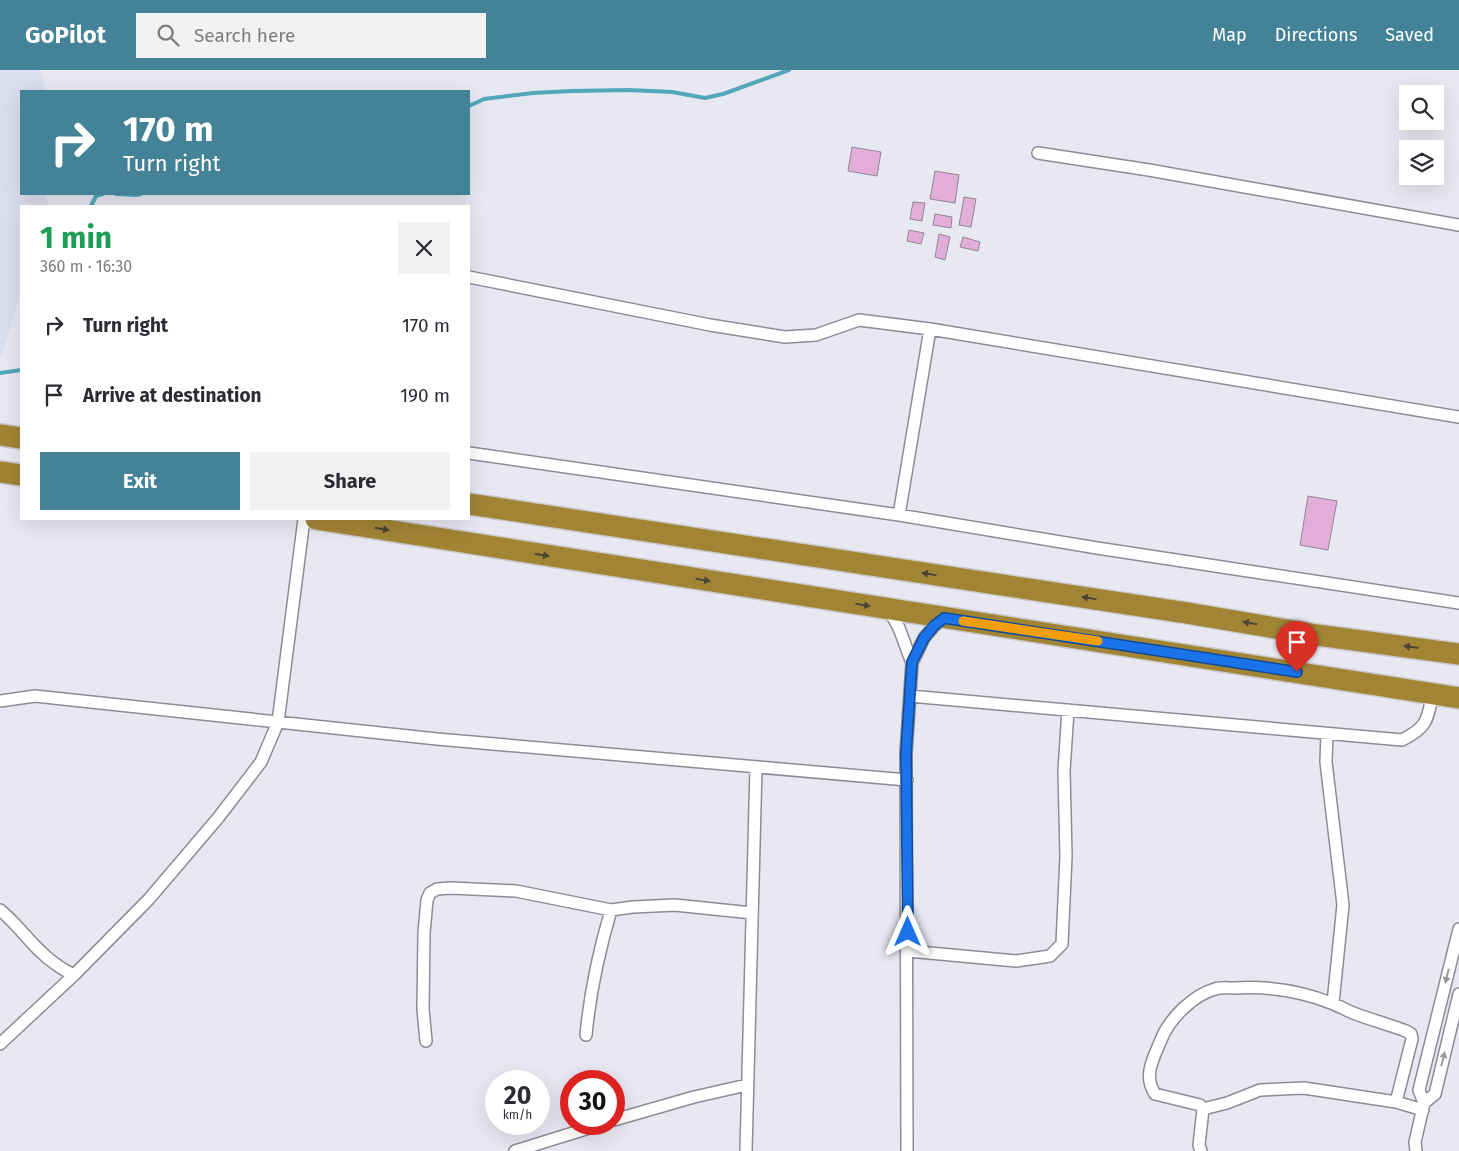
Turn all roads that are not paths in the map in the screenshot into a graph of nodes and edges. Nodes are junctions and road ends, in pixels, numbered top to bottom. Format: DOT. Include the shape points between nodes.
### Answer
graph roads {
  1 [pos="1038,153"];
  2 [pos="1459,225"];
  3 [pos="470,277"];
  4 [pos="930,328"];
  5 [pos="1459,417"];
  6 [pos="0,435"];
  7 [pos="20,438"];
  8 [pos="470,454"];
  9 [pos="0,472"];
  10 [pos="20,475"];
  11 [pos="470,504"];
  12 [pos="899,515"];
  13 [pos="304,520"];
  14 [pos="322,520"];
  15 [pos="1459,603"];
  16 [pos="889,610"];
  17 [pos="944,618"];
  18 [pos="1459,654"];
  19 [pos="912,662"];
  20 [pos="1433,693"];
  21 [pos="910,696"];
  22 [pos="1459,698"];
  23 [pos="0,701"];
  24 [pos="1068,710"];
  25 [pos="278,722"];
  26 [pos="1327,734"];
  27 [pos="756,767"];
  28 [pos="907,780"];
  29 [pos="0,910"];
  30 [pos="611,910"];
  31 [pos="752,913"];
  32 [pos="1459,929"];
  33 [pos="908,951"];
  34 [pos="74,975"];
  35 [pos="1459,994"];
  36 [pos="1333,1003"];
  37 [pos="586,1035"];
  38 [pos="426,1040"];
  39 [pos="0,1044"];
  40 [pos="748,1085"];
  41 [pos="1396,1102"];
  42 [pos="1424,1106"];
  43 [pos="1203,1109"];
  44 [pos="625,1117"];
  45 [pos="567,1135"];
  46 [pos="516,1151"];
  47 [pos="746,1151"];
  48 [pos="907,1151"];
  49 [pos="1201,1151"];
  50 [pos="1416,1151"];
  1 -- 2 [label="street"];
  3 -- 4 [label="street" via="785,337 816,335 860,320"];
  4 -- 5 [label="street"];
  4 -- 12 [label="street"];
  6 -- 7 [label="highway"];
  8 -- 12 [label="street"];
  9 -- 10 [label="highway"];
  18 -- 11 [label="highway, one-way"];
  12 -- 15 [label="street"];
  13 -- 25 [label="street"];
  14 -- 16 [label="highway, one-way"];
  16 -- 17 [label="highway"];
  16 -- 19 [label="street"];
  17 -- 19 [label="street" via="924,638"];
  17 -- 20 [label="highway"];
  19 -- 21 [label="street"];
  20 -- 22 [label="highway"];
  20 -- 26 [label="street" via="1427,719 1417,732 1402,740"];
  21 -- 24 [label="street"];
  21 -- 28 [label="street"];
  23 -- 25 [label="street" via="35,696"];
  24 -- 26 [label="street"];
  24 -- 33 [label="street" via="1062,944 1050,956 1016,961"];
  25 -- 27 [label="street"];
  25 -- 34 [label="street" via="261,762 218,818 149,899"];
  26 -- 36 [label="street" via="1326,762 1343,905"];
  27 -- 28 [label="street"];
  27 -- 31 [label="street"];
  28 -- 33 [label="street"];
  29 -- 34 [label="street" via="56,965"];
  30 -- 31 [label="street" via="675,906"];
  30 -- 37 [label="street" via="598,955"];
  30 -- 38 [label="street" via="516,891 452,888 430,893 424,933 422,1008"];
  31 -- 40 [label="street"];
  32 -- 42 [label="street, one-way" via="1419,1090"];
  33 -- 48 [label="street"];
  34 -- 39 [label="street"];
  42 -- 35 [label="street, one-way" via="1434,1094"];
  36 -- 41 [label="street" via="1411,1034"];
  36 -- 43 [label="street" via="1256,986 1216,988 1189,1004 1162,1036 1150,1066 1149,1079 1155,1094 1200,1105"];
  40 -- 44 [label="street"];
  40 -- 47 [label="street"];
  41 -- 42 [label="street"];
  41 -- 43 [label="street" via="1304,1088 1280,1088 1260,1090"];
  42 -- 50 [label="street" via="1415,1142"];
  43 -- 49 [label="street"];
  45 -- 46 [label="street"];
}
